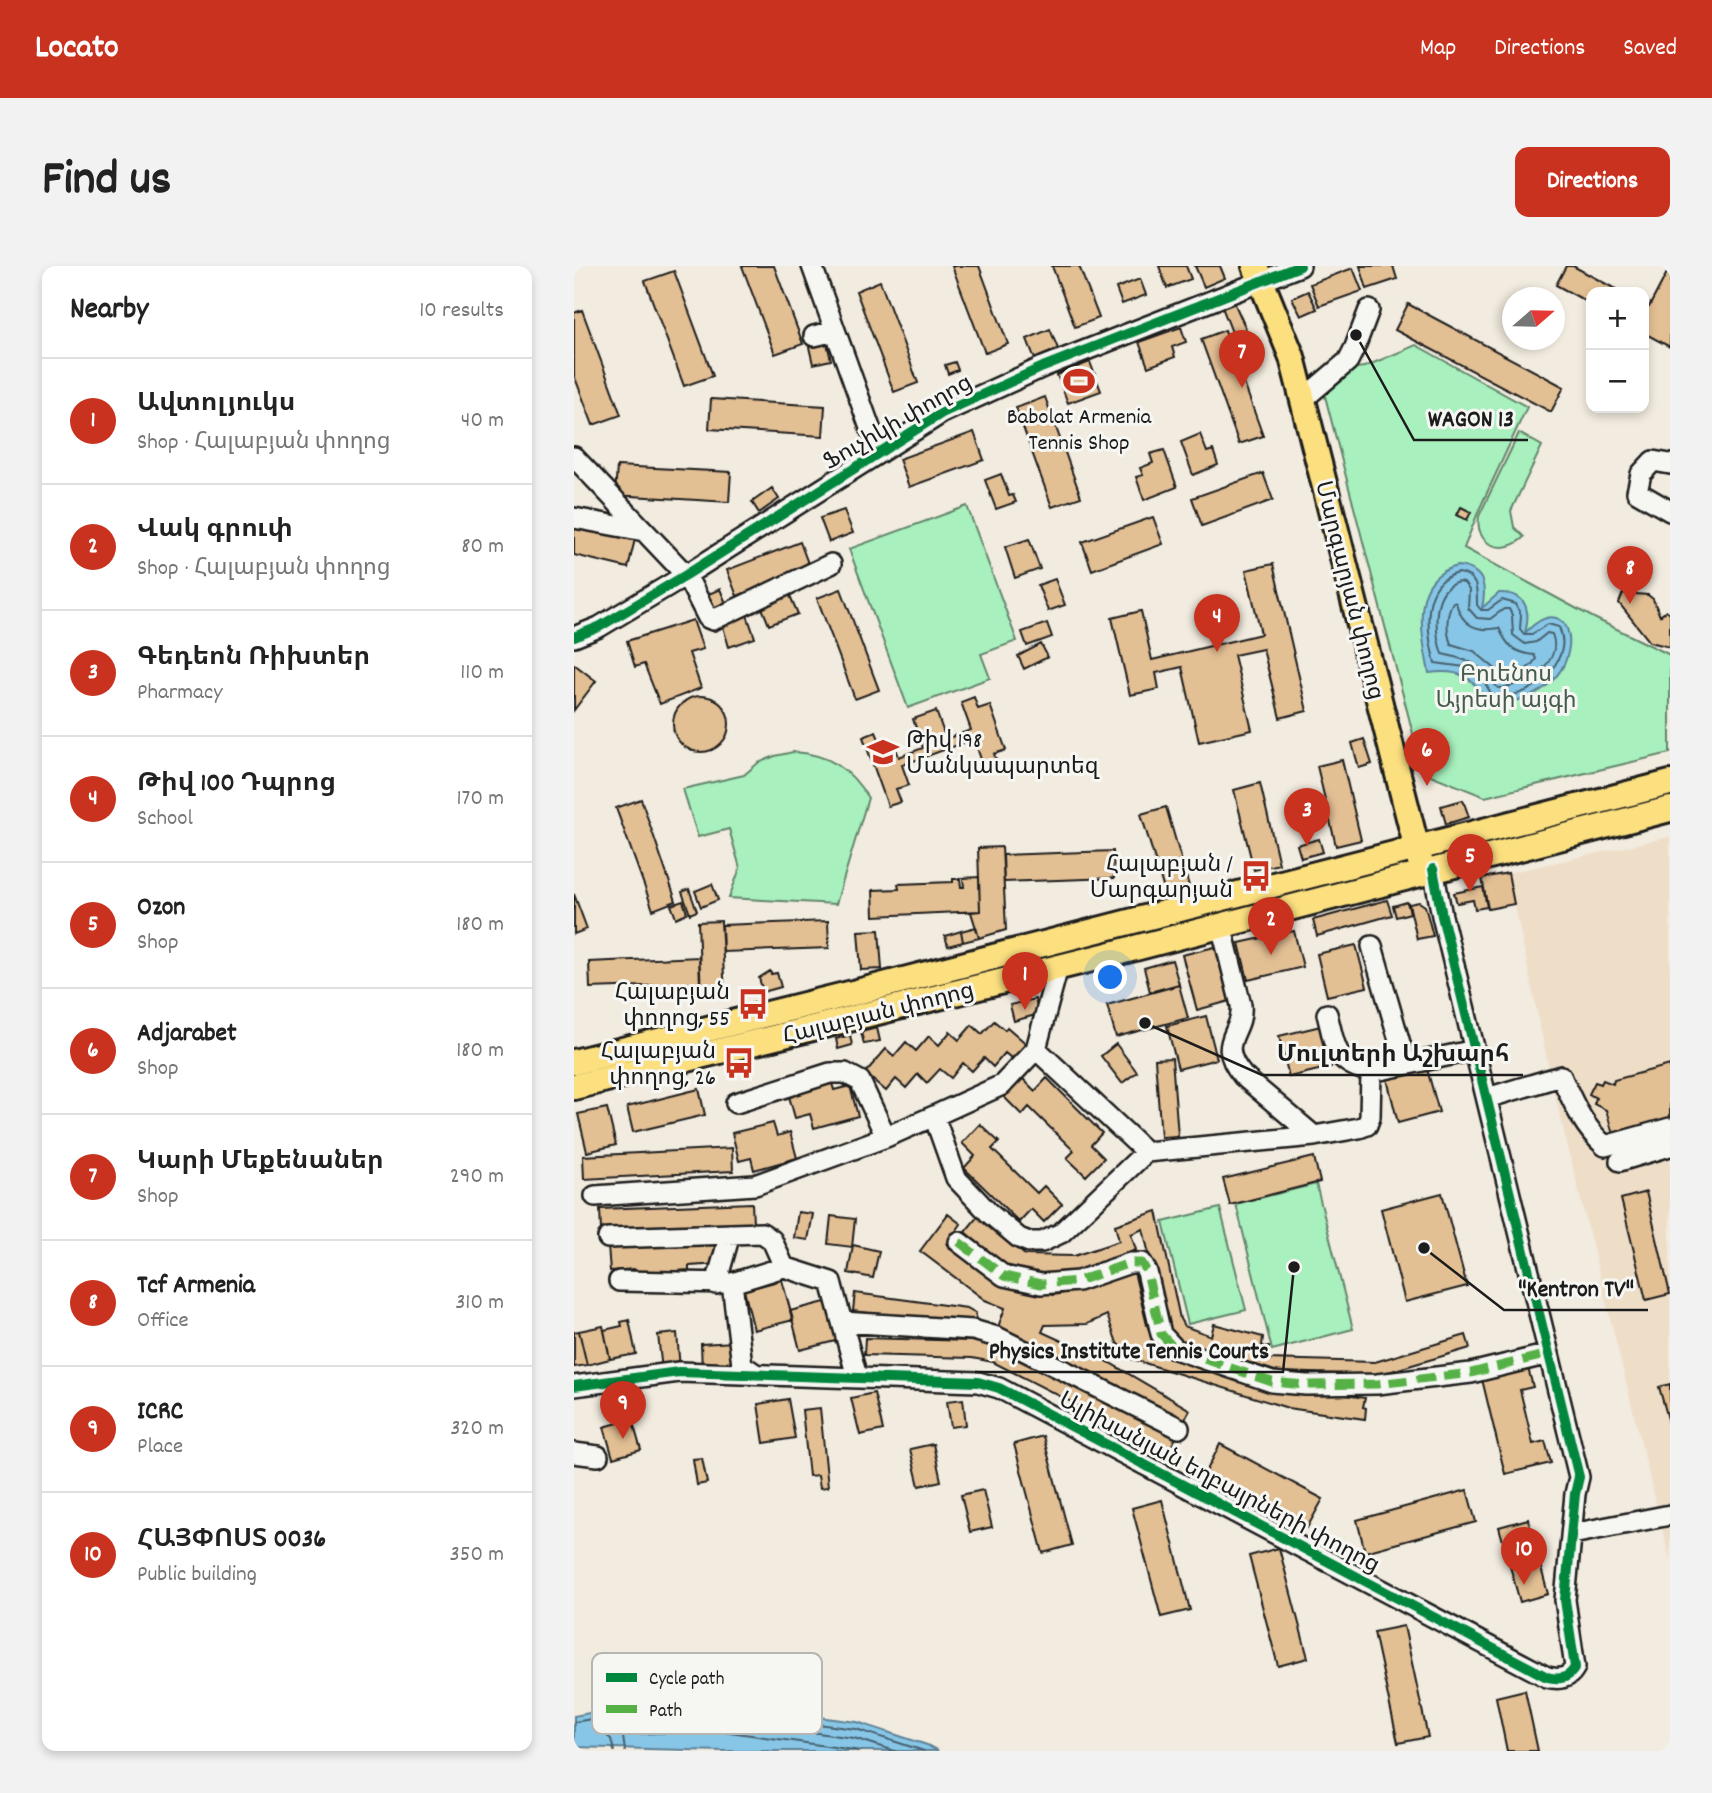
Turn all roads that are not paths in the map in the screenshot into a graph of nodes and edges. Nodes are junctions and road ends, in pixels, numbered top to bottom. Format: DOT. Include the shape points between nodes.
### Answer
graph roads {
  1 [pos="812,266"];
  2 [pos="1300,266"];
  3 [pos="1260,273"];
  4 [pos="1369,310"];
  5 [pos="835,331"];
  6 [pos="814,336"];
  7 [pos="1308,395"];
  8 [pos="879,453"];
  9 [pos="574,457"];
  10 [pos="1670,464"];
  11 [pos="1670,511"];
  12 [pos="574,518"];
  13 [pos="644,531"];
  14 [pos="831,564"];
  15 [pos="686,575"];
  16 [pos="574,637"];
  17 [pos="1670,783"];
  18 [pos="1670,809"];
  19 [pos="1422,846"];
  20 [pos="1428,871"];
  21 [pos="1221,925"];
  22 [pos="1373,946"];
  23 [pos="1058,967"];
  24 [pos="1327,1014"];
  25 [pos="1036,1049"];
  26 [pos="1475,1050"];
  27 [pos="574,1062"];
  28 [pos="1406,1064"];
  29 [pos="1371,1072"];
  30 [pos="574,1087"];
  31 [pos="1487,1098"];
  32 [pos="736,1103"];
  33 [pos="933,1116"];
  34 [pos="1670,1129"];
  35 [pos="1314,1136"];
  36 [pos="886,1137"];
  37 [pos="1670,1146"];
  38 [pos="1146,1152"];
  39 [pos="1620,1161"];
  40 [pos="595,1196"];
  41 [pos="730,1234"];
  42 [pos="607,1238"];
  43 [pos="959,1242"];
  44 [pos="784,1267"];
  45 [pos="619,1281"];
  46 [pos="724,1284"];
  47 [pos="842,1322"];
  48 [pos="1549,1354"];
  49 [pos="754,1373"];
  50 [pos="857,1377"];
  51 [pos="574,1386"];
  52 [pos="1179,1429"];
  53 [pos="574,1453"];
  54 [pos="598,1457"];
  55 [pos="1670,1515"];
  56 [pos="1572,1534"];
  57 [pos="1575,1667"];
  1 -- 5 [label="street"];
  2 -- 3 [label="street, Ֆուչիկի փողոց"];
  3 -- 7 [label="main road, Մարգարյան փողոց" via="1296,354"];
  3 -- 8 [label="street, Ֆուչիկի փողոց" via="942,413"];
  3 -- 19 [label="main road, Մարգարյան փողոց" via="1292,357"];
  4 -- 7 [label="street" via="1348,361"];
  5 -- 6 [label="street"];
  5 -- 8 [label="street"];
  7 -- 19 [label="main road, Մարգարյան փողոց" via="1333,477"];
  8 -- 15 [label="street, Ֆուչիկի փողոց"];
  9 -- 13 [label="street"];
  10 -- 11 [label="street" via="1653,461 1641,474 1637,492"];
  12 -- 13 [label="street"];
  13 -- 15 [label="street"];
  14 -- 15 [label="street" via="713,620 706,616"];
  15 -- 16 [label="street, Ֆուչիկի փողոց"];
  17 -- 19 [label="main road, Հալաբյան փողոց"];
  18 -- 20 [label="main road, Հալաբյան փողոց"];
  19 -- 20 [label="main road, Մարգարյան փողոց"];
  19 -- 27 [label="main road, Հալաբյան փողոց"];
  20 -- 21 [label="main road, Հալաբյան փողոց"];
  20 -- 26 [label="street, Մարգարյան փողոց" via="1428,893 1442,916"];
  21 -- 23 [label="main road, Հալաբյան փողոց"];
  21 -- 35 [label="street" via="1242,1011 1231,1040 1234,1066"];
  22 -- 28 [label="street"];
  23 -- 25 [label="street"];
  23 -- 30 [label="main road, Հալաբյան փողոց"];
  24 -- 29 [label="street" via="1343,1061"];
  25 -- 33 [label="street" via="1002,1085"];
  25 -- 38 [label="street"];
  26 -- 28 [label="street"];
  26 -- 31 [label="street, Մարգարյան փողոց"];
  28 -- 29 [label="street"];
  29 -- 35 [label="street" via="1367,1125"];
  31 -- 34 [label="street" via="1561,1076 1578,1113 1605,1146"];
  31 -- 48 [label="street, Մարգարյան փողոց"];
  32 -- 36 [label="street" via="830,1073 845,1073 860,1082"];
  33 -- 36 [label="street"];
  33 -- 38 [label="street" via="956,1178 989,1213 1029,1242 1042,1242 1061,1233"];
  35 -- 38 [label="street"];
  36 -- 40 [label="street" via="755,1185"];
  37 -- 39 [label="street"];
  41 -- 42 [label="street"];
  41 -- 44 [label="street" via="762,1233 772,1240"];
  41 -- 46 [label="street"];
  43 -- 48 [label="street" via="1004,1276 1041,1284 1077,1282 1142,1263 1161,1334 1175,1349 1272,1382 1377,1384 1471,1373"];
  44 -- 46 [label="street"];
  44 -- 47 [label="street" via="831,1282"];
  45 -- 46 [label="street"];
  46 -- 49 [label="street" via="742,1365"];
  47 -- 50 [label="street"];
  47 -- 52 [label="street" via="973,1331 997,1337"];
  48 -- 56 [label="street, Մարգարյան փողոց" via="1579,1477"];
  49 -- 50 [label="street, Ալիխանյան եղբայրների փողոց"];
  49 -- 51 [label="street, Ալիխանյան եղբայրների փողոց" via="679,1372"];
  50 -- 57 [label="street, Ալիխանյան եղբայրների փողոց" via="965,1380 999,1388 1547,1677 1558,1680"];
  53 -- 54 [label="street"];
  55 -- 56 [label="street"];
  56 -- 57 [label="street, Մարգարյան փողոց" via="1565,1600"];
}
